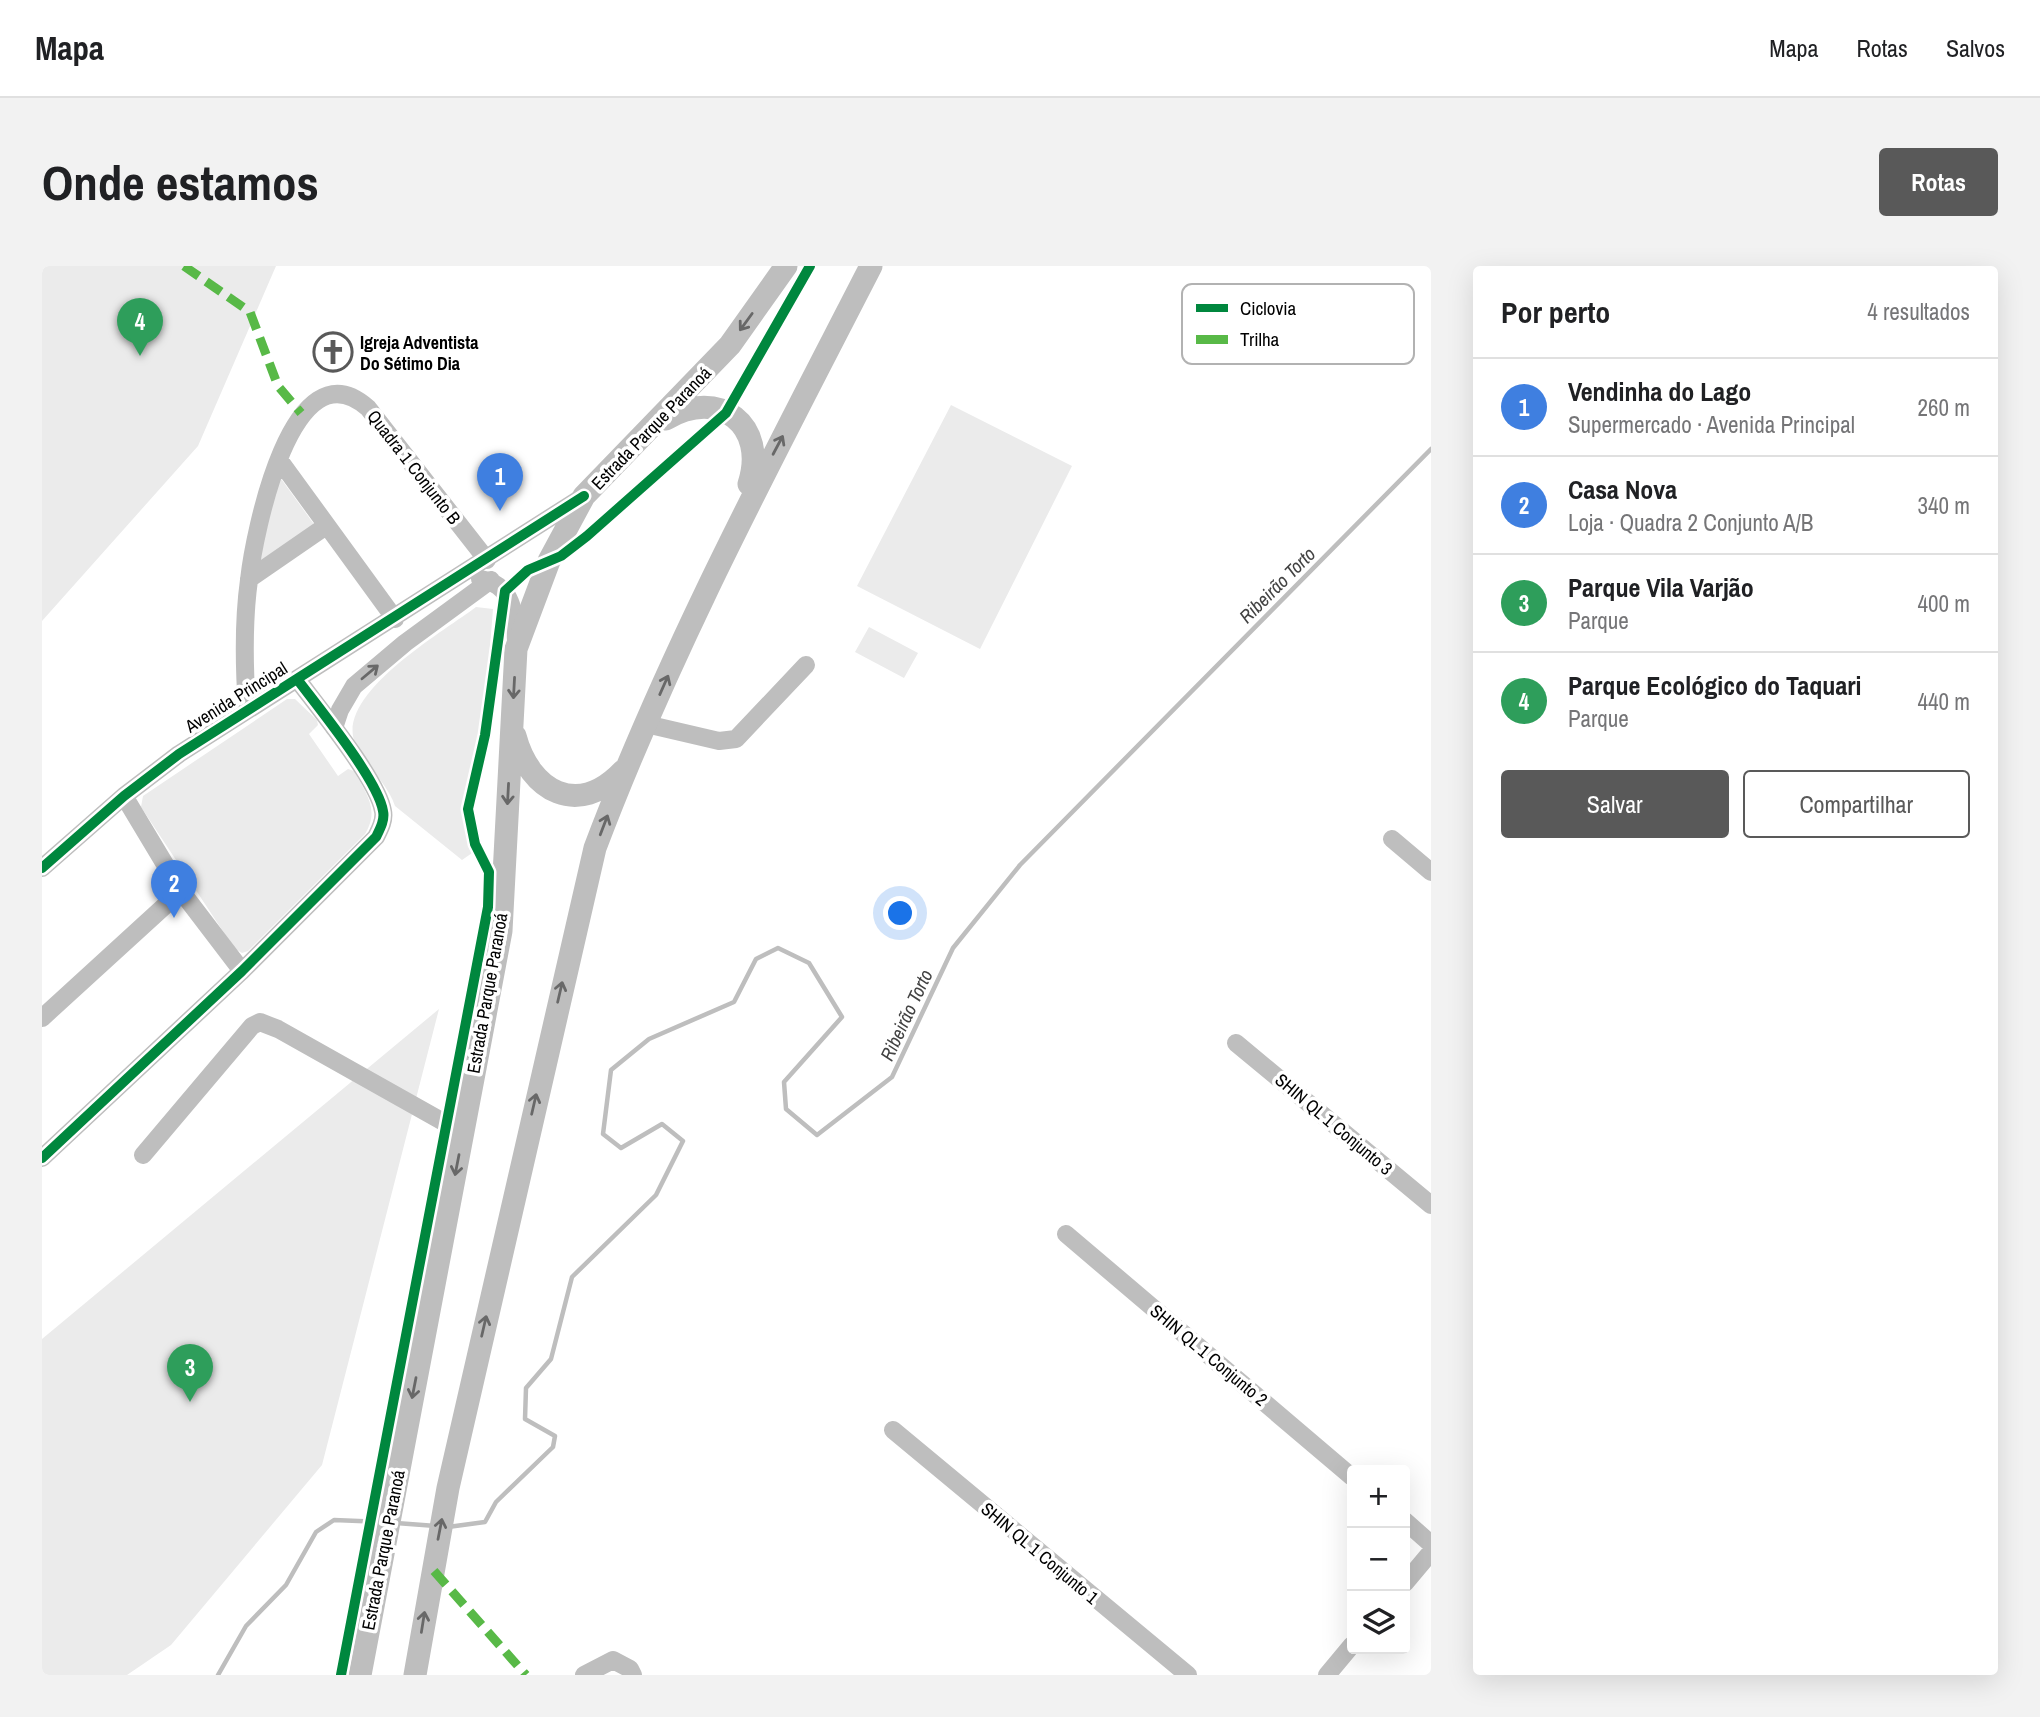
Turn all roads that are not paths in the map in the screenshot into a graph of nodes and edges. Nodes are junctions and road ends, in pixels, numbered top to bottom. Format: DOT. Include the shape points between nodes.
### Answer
graph roads {
  1 [pos="786,266"];
  2 [pos="871,266"];
  3 [pos="646,431"];
  4 [pos="280,461"];
  5 [pos="584,496"];
  6 [pos="326,526"];
  7 [pos="735,527"];
  8 [pos="487,560"];
  9 [pos="463,576"];
  10 [pos="249,579"];
  11 [pos="491,580"];
  12 [pos="395,620"];
  13 [pos="516,649"];
  14 [pos="806,665"];
  15 [pos="297,679"];
  16 [pos="247,708"];
  17 [pos="646,724"];
  18 [pos="512,726"];
  19 [pos="334,728"];
  20 [pos="625,769"];
  21 [pos="124,796"];
  22 [pos="1392,839"];
  23 [pos="42,868"];
  24 [pos="1431,872"];
  25 [pos="181,891"];
  26 [pos="242,971"];
  27 [pos="42,1018"];
  28 [pos="1236,1043"];
  29 [pos="463,1133"];
  30 [pos="143,1155"];
  31 [pos="42,1158"];
  32 [pos="1431,1205"];
  33 [pos="1066,1234"];
  34 [pos="893,1430"];
  35 [pos="1347,1473"];
  36 [pos="1410,1525"];
  37 [pos="1431,1544"];
  38 [pos="1431,1552"];
  39 [pos="1410,1577"];
  40 [pos="1347,1651"];
  41 [pos="360,1675"];
  42 [pos="415,1675"];
  43 [pos="584,1675"];
  44 [pos="632,1675"];
  45 [pos="1188,1675"];
  46 [pos="1327,1675"];
  1 -- 3 [label="main road, Estrada Parque Paranoá, one-way" via="730,345"];
  7 -- 2 [label="main road, one-way"];
  3 -- 5 [label="main road, Estrada Parque Paranoá"];
  3 -- 7 [label="main road" via="695,407 709,407 741,422 755,454"];
  4 -- 6 [label="street"];
  4 -- 8 [label="street, Quadra 1 Conjunto B" via="294,424 307,406 332,394 359,400"];
  4 -- 10 [label="street, Quadra 1 Conjunto B"];
  5 -- 8 [label="street, Avenida Principal"];
  5 -- 13 [label="main road, Estrada Parque Paranoá" via="549,561"];
  6 -- 10 [label="street"];
  6 -- 12 [label="street"];
  17 -- 7 [label="main road, one-way"];
  8 -- 9 [label="street, Avenida Principal"];
  9 -- 11 [label="street"];
  9 -- 12 [label="street, Avenida Principal"];
  10 -- 16 [label="street, Quadra 1 Conjunto B" via="244,644"];
  11 -- 13 [label="street" via="505,591 515,613"];
  19 -- 11 [label="street, one-way" via="354,686"];
  12 -- 15 [label="street, Avenida Principal"];
  13 -- 18 [label="main road, Estrada Parque Paranoá, one-way"];
  14 -- 17 [label="street" via="736,739 719,741"];
  15 -- 16 [label="street, Avenida Principal"];
  15 -- 19 [label="street"];
  16 -- 21 [label="street, Avenida Principal"];
  17 -- 20 [label="main road"];
  18 -- 20 [label="main road" via="527,769 554,791 571,794 602,788"];
  18 -- 29 [label="main road, Estrada Parque Paranoá, one-way" via="501,932"];
  19 -- 26 [label="street" via="379,796 384,814 381,828 369,846"];
  42 -- 20 [label="main road, one-way" via="448,1489 583,896 595,848"];
  21 -- 23 [label="street, Avenida Principal"];
  21 -- 25 [label="street"];
  22 -- 24 [label="street"];
  25 -- 26 [label="street"];
  25 -- 27 [label="street"];
  26 -- 31 [label="street"];
  28 -- 32 [label="street, SHIN QL 1 Conjunto 3"];
  29 -- 30 [label="street" via="260,1022 197,1087"];
  29 -- 41 [label="main road, Estrada Parque Paranoá, one-way"];
  33 -- 35 [label="street, SHIN QL 1 Conjunto 2"];
  34 -- 45 [label="street, SHIN QL 1 Conjunto 1"];
  36 -- 37 [label="street"];
  38 -- 39 [label="street"];
  40 -- 46 [label="street"];
  43 -- 44 [label="street" via="613,1660"];
}
